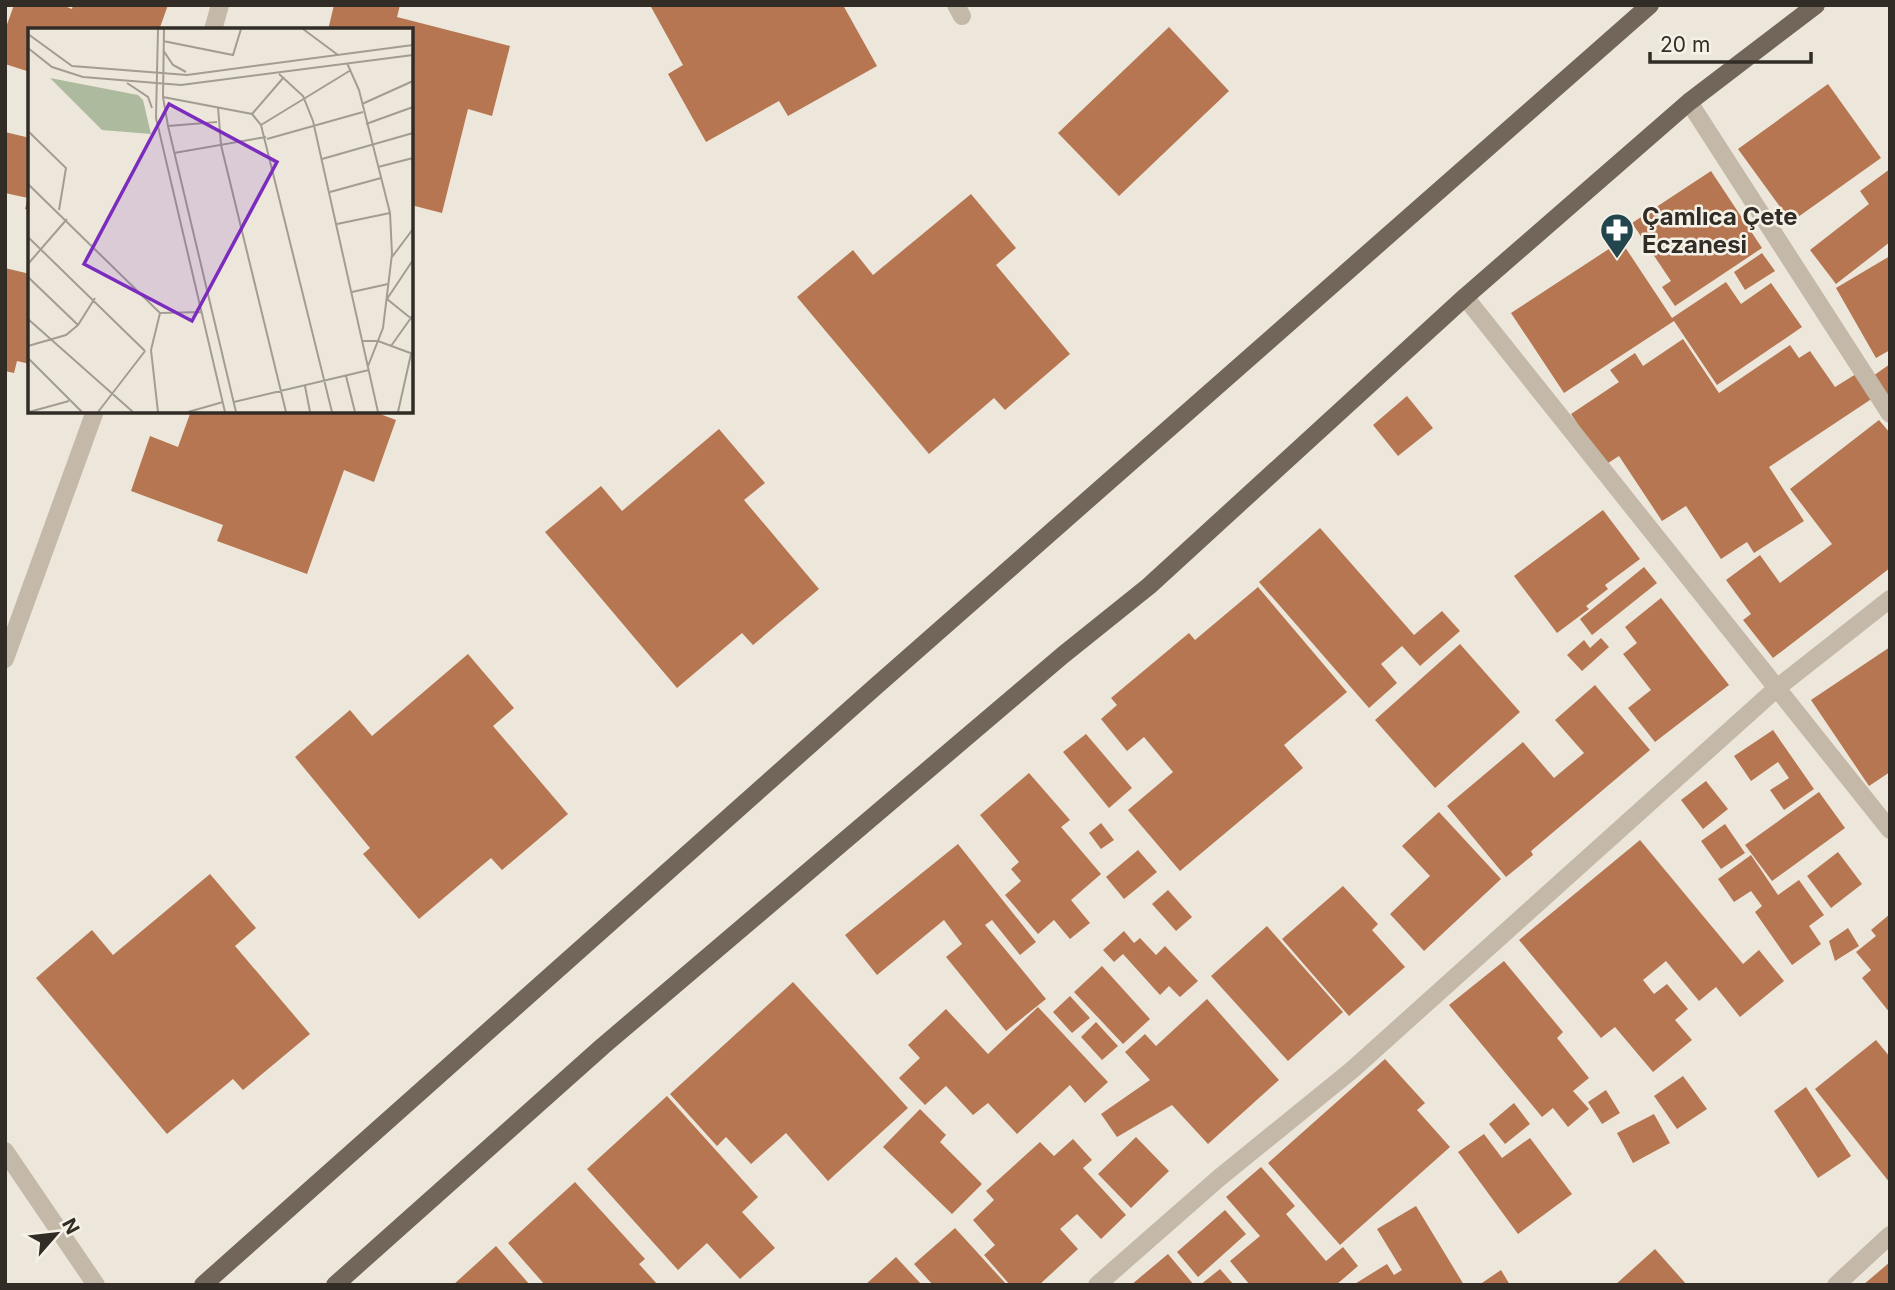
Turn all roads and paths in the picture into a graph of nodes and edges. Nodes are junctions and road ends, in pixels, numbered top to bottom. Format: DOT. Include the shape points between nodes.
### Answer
graph roads {
  1 [pos="220,5"];
  2 [pos="1650,5"];
  3 [pos="1815,5"];
  4 [pos="214,28"];
  5 [pos="1689,102"];
  6 [pos="1465,297"];
  7 [pos="94,413"];
  8 [pos="1890,414"];
  9 [pos="1890,599"];
  10 [pos="5,659"];
  11 [pos="1777,688"];
  12 [pos="1890,830"];
  13 [pos="5,1151"];
  14 [pos="1890,1235"];
  15 [pos="96,1285"];
  16 [pos="203,1285"];
  17 [pos="335,1285"];
  18 [pos="1097,1285"];
  19 [pos="1836,1285"];
  1 -- 4 [label="street"];
  2 -- 16 [label="main road"];
  3 -- 5 [label="main road"];
  5 -- 6 [label="main road"];
  5 -- 8 [label="street"];
  6 -- 11 [label="street"];
  6 -- 17 [label="main road" via="1149,586 603,1046"];
  7 -- 10 [label="street"];
  9 -- 11 [label="street"];
  11 -- 12 [label="street"];
  11 -- 18 [label="street" via="1352,1070"];
  13 -- 15 [label="street"];
  14 -- 19 [label="street"];
}
